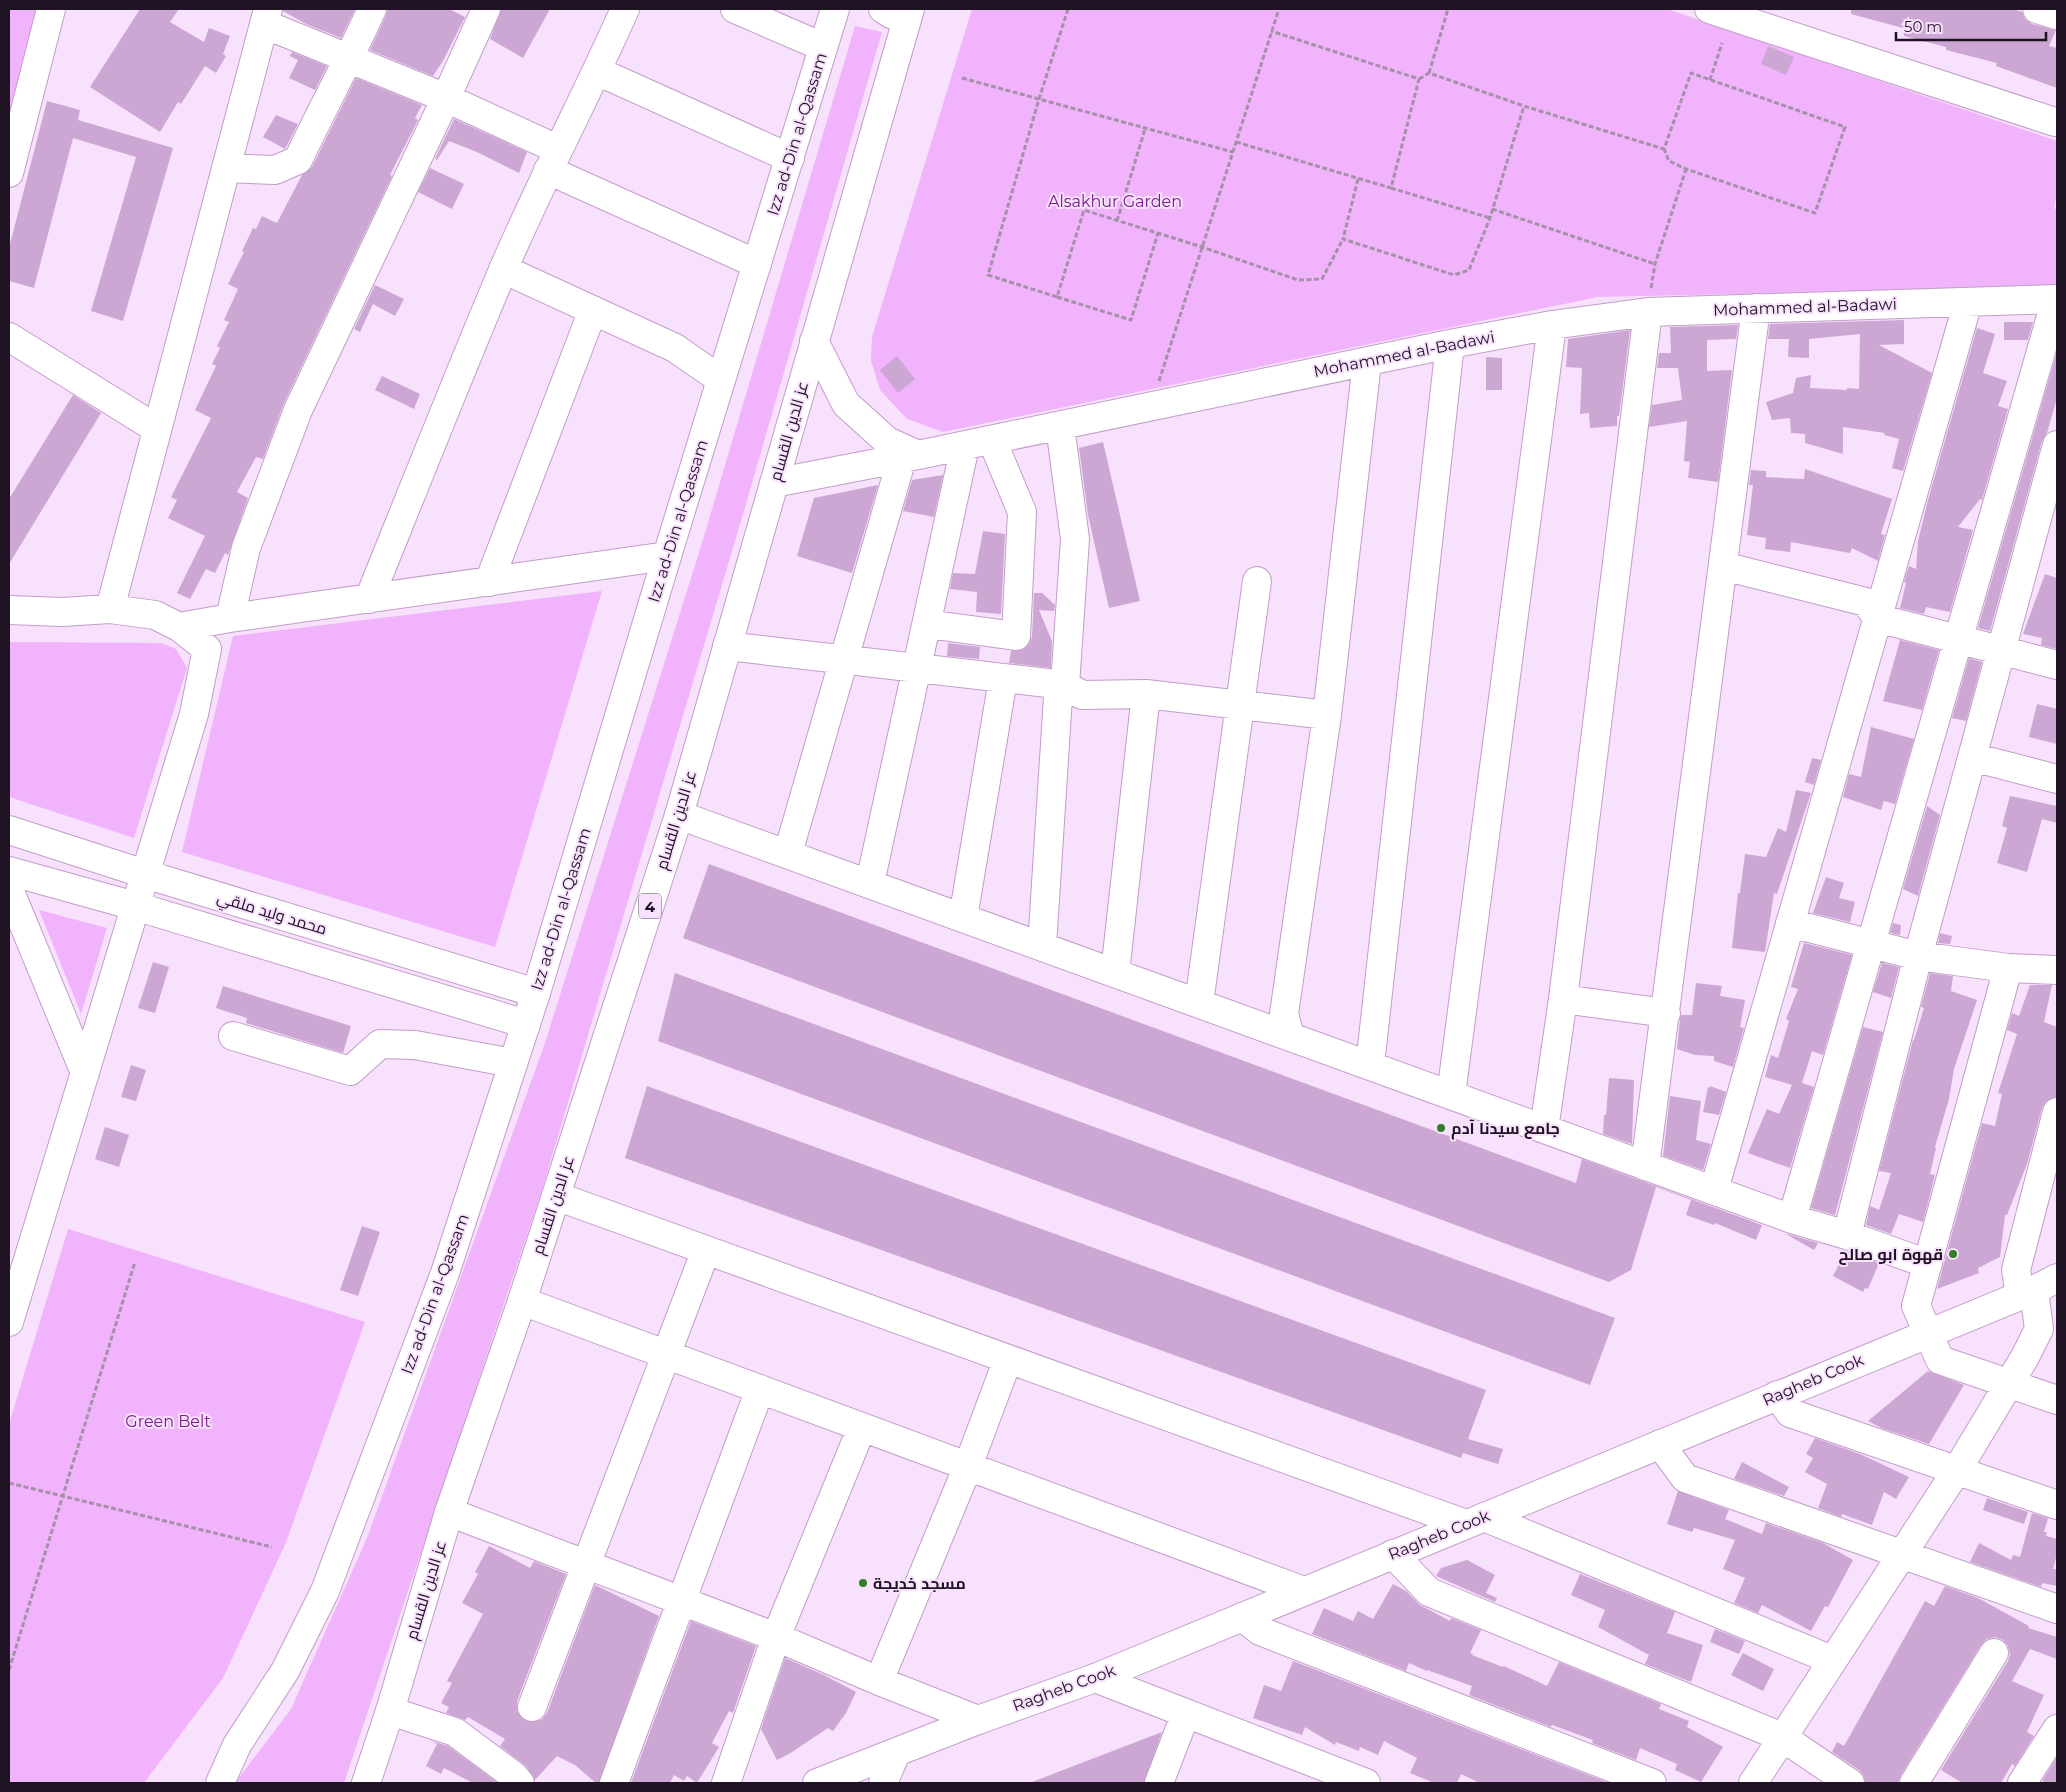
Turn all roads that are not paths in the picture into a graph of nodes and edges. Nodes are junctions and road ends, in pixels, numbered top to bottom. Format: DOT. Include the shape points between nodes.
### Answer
graph roads {
  1 [pos="51,9"];
  2 [pos="372,9"];
  3 [pos="486,9"];
  4 [pos="625,9"];
  5 [pos="734,9"];
  6 [pos="835,9"];
  7 [pos="1709,9"];
  8 [pos="2037,9"];
  9 [pos="900,12"];
  10 [pos="1742,14"];
  11 [pos="266,16"];
  12 [pos="2057,16"];
  13 [pos="824,47"];
  14 [pos="350,58"];
  15 [pos="597,71"];
  16 [pos="446,98"];
  17 [pos="2055,122"];
  18 [pos="790,158"];
  19 [pos="553,160"];
  20 [pos="226,168"];
  21 [pos="9,173"];
  22 [pos="757,264"];
  23 [pos="503,269"];
  24 [pos="2057,299"];
  25 [pos="1968,302"];
  26 [pos="1756,308"];
  27 [pos="593,310"];
  28 [pos="1648,312"];
  29 [pos="1552,325"];
  30 [pos="9,337"];
  31 [pos="814,341"];
  32 [pos="1450,344"];
  33 [pos="1367,362"];
  34 [pos="721,380"];
  35 [pos="1060,426"];
  36 [pos="158,429"];
  37 [pos="992,440"];
  38 [pos="2057,445"];
  39 [pos="965,446"];
  40 [pos="910,457"];
  41 [pos="774,483"];
  42 [pos="667,556"];
  43 [pos="1723,566"];
  44 [pos="1258,581"];
  45 [pos="489,582"];
  46 [pos="369,600"];
  47 [pos="110,608"];
  48 [pos="9,610"];
  49 [pos="230,618"];
  50 [pos="1877,618"];
  51 [pos="926,624"];
  52 [pos="179,627"];
  53 [pos="1957,639"];
  54 [pos="727,646"];
  55 [pos="2002,651"];
  56 [pos="844,660"];
  57 [pos="2057,666"];
  58 [pos="917,668"];
  59 [pos="996,677"];
  60 [pos="1064,685"];
  61 [pos="1146,694"];
  62 [pos="1240,705"];
  63 [pos="1327,716"];
  64 [pos="1972,758"];
  65 [pos="2057,779"];
  66 [pos="679,815"];
  67 [pos="9,830"];
  68 [pos="788,854"];
  69 [pos="9,871"];
  70 [pos="145,874"];
  71 [pos="870,883"];
  72 [pos="9,889"];
  73 [pos="135,906"];
  74 [pos="963,918"];
  75 [pos="1790,923"];
  76 [pos="1870,945"];
  77 [pos="1042,946"];
  78 [pos="1918,956"];
  79 [pos="2008,968"];
  80 [pos="2057,970"];
  81 [pos="1115,972"];
  82 [pos="536,993"];
  83 [pos="1563,998"];
  84 [pos="1199,1003"];
  85 [pos="1666,1013"];
  86 [pos="526,1024"];
  87 [pos="233,1036"];
  88 [pos="1290,1036"];
  89 [pos="513,1064"];
  90 [pos="1370,1065"];
  91 [pos="85,1073"];
  92 [pos="1451,1095"];
  93 [pos="2057,1112"];
  94 [pos="1544,1129"];
  95 [pos="1645,1166"];
  96 [pos="1714,1190"];
  97 [pos="556,1196"];
  98 [pos="1792,1219"];
  99 [pos="1847,1234"];
  100 [pos="706,1250"];
  101 [pos="1928,1264"];
  102 [pos="2037,1288"];
  103 [pos="522,1301"];
  104 [pos="9,1322"];
  105 [pos="1928,1333"];
  106 [pos="666,1354"];
  107 [pos="1008,1359"];
  108 [pos="2009,1384"];
  109 [pos="760,1389"];
  110 [pos="1778,1395"];
  111 [pos="2057,1400"];
  112 [pos="862,1427"];
  113 [pos="1660,1444"];
  114 [pos="968,1466"];
  115 [pos="1957,1470"];
  116 [pos="2057,1505"];
  117 [pos="449,1512"];
  118 [pos="1475,1520"];
  119 [pos="1393,1554"];
  120 [pos="1902,1554"];
  121 [pos="588,1564"];
  122 [pos="1304,1591"];
  123 [pos="681,1600"];
  124 [pos="2057,1609"];
  125 [pos="1242,1617"];
  126 [pos="776,1637"];
  127 [pos="1994,1653"];
  128 [pos="1832,1660"];
  129 [pos="1095,1678"];
  130 [pos="880,1682"];
  131 [pos="532,1707"];
  132 [pos="390,1711"];
  133 [pos="1186,1713"];
  134 [pos="978,1720"];
  135 [pos="2057,1729"];
  136 [pos="1782,1737"];
  137 [pos="237,1745"];
  138 [pos="896,1753"];
  139 [pos="203,1783"];
  140 [pos="220,1783"];
  141 [pos="366,1783"];
  142 [pos="520,1783"];
  143 [pos="614,1783"];
  144 [pos="726,1783"];
  145 [pos="817,1783"];
  146 [pos="882,1783"];
  147 [pos="1160,1783"];
  148 [pos="1366,1783"];
  149 [pos="1652,1783"];
  150 [pos="1753,1783"];
  151 [pos="1850,1783"];
  152 [pos="1914,1783"];
  153 [pos="2022,1783"];
  1 -- 21 [label="main road"];
  2 -- 14 [label="main road"];
  3 -- 16 [label="main road"];
  4 -- 15 [label="main road"];
  5 -- 13 [label="main road"];
  6 -- 13 [label="main road, Izz ad-Din al-Qassam"];
  7 -- 10 [label="main road"];
  8 -- 12 [label="main road"];
  9 -- 31 [label="main road, عز الدين القسام / 4"];
  10 -- 17 [label="main road"];
  11 -- 14 [label="main road"];
  11 -- 20 [label="main road"];
  13 -- 18 [label="main road, Izz ad-Din al-Qassam"];
  14 -- 16 [label="main road"];
  14 -- 20 [label="main road" via="298,160 275,170"];
  15 -- 18 [label="main road"];
  15 -- 19 [label="main road"];
  16 -- 19 [label="main road"];
  16 -- 49 [label="main road" via="298,410 246,548"];
  18 -- 22 [label="main road, Izz ad-Din al-Qassam"];
  19 -- 22 [label="main road"];
  19 -- 23 [label="main road"];
  20 -- 36 [label="main road"];
  22 -- 34 [label="main road, Izz ad-Din al-Qassam"];
  23 -- 27 [label="main road"];
  23 -- 46 [label="main road"];
  24 -- 25 [label="main road, Mohammed al-Badawi"];
  24 -- 53 [label="main road"];
  25 -- 26 [label="main road, Mohammed al-Badawi"];
  25 -- 50 [label="main road"];
  26 -- 28 [label="main road, Mohammed al-Badawi"];
  26 -- 43 [label="main road"];
  27 -- 34 [label="main road" via="676,348"];
  27 -- 45 [label="main road"];
  28 -- 29 [label="main road, Mohammed al-Badawi"];
  28 -- 83 [label="main road"];
  29 -- 32 [label="main road, Mohammed al-Badawi"];
  29 -- 92 [label="main road"];
  30 -- 36 [label="main road"];
  31 -- 40 [label="main road" via="846,404"];
  31 -- 41 [label="main road, عز الدين القسام / 4"];
  32 -- 33 [label="main road, Mohammed al-Badawi"];
  32 -- 90 [label="main road"];
  33 -- 35 [label="main road, Mohammed al-Badawi"];
  33 -- 63 [label="main road"];
  34 -- 42 [label="main road, Izz ad-Din al-Qassam"];
  35 -- 37 [label="main road, Mohammed al-Badawi"];
  35 -- 60 [label="main road" via="1075,539"];
  36 -- 47 [label="main road"];
  37 -- 39 [label="main road, Mohammed al-Badawi"];
  37 -- 51 [label="main road" via="1022,512 1016,636"];
  38 -- 55 [label="main road"];
  39 -- 40 [label="main road, Mohammed al-Badawi"];
  39 -- 51 [label="main road"];
  40 -- 41 [label="main road, Mohammed al-Badawi"];
  40 -- 56 [label="main road"];
  41 -- 54 [label="main road, عز الدين القسام / 4"];
  42 -- 45 [label="main road"];
  42 -- 82 [label="main road, Izz ad-Din al-Qassam"];
  43 -- 50 [label="main road" via="1866,602"];
  43 -- 85 [label="main road"];
  44 -- 62 [label="main road"];
  45 -- 46 [label="main road"];
  46 -- 49 [label="main road"];
  47 -- 48 [label="main road" via="62,612"];
  47 -- 52 [label="main road" via="155,615"];
  49 -- 52 [label="main road"];
  50 -- 53 [label="main road"];
  50 -- 75 [label="main road"];
  51 -- 58 [label="main road"];
  52 -- 70 [label="main road" via="207,649 194,714"];
  53 -- 55 [label="main road"];
  53 -- 76 [label="main road"];
  54 -- 56 [label="main road"];
  54 -- 66 [label="main road, عز الدين القسام / 4"];
  55 -- 57 [label="main road"];
  55 -- 64 [label="main road"];
  56 -- 58 [label="main road"];
  56 -- 68 [label="main road"];
  58 -- 59 [label="main road"];
  58 -- 71 [label="main road"];
  59 -- 60 [label="main road"];
  59 -- 74 [label="main road" via="1001,691"];
  60 -- 61 [label="main road" via="1082,695"];
  60 -- 77 [label="main road" via="1058,697"];
  61 -- 62 [label="main road"];
  61 -- 81 [label="main road"];
  62 -- 63 [label="main road"];
  62 -- 84 [label="main road"];
  63 -- 88 [label="main road" via="1284,1014"];
  64 -- 65 [label="main road"];
  64 -- 78 [label="main road"];
  66 -- 68 [label="main road"];
  66 -- 97 [label="main road, عز الدين القسام / 4"];
  67 -- 70 [label="main road, محمد وليد ملقي"];
  68 -- 71 [label="main road"];
  69 -- 73 [label="main road, محمد وليد ملقي"];
  70 -- 73 [label="main road"];
  70 -- 82 [label="main road, محمد وليد ملقي"];
  71 -- 74 [label="main road"];
  72 -- 91 [label="main road"];
  73 -- 86 [label="main road, محمد وليد ملقي"];
  73 -- 91 [label="main road"];
  74 -- 77 [label="main road"];
  75 -- 76 [label="main road"];
  75 -- 96 [label="main road"];
  76 -- 78 [label="main road"];
  76 -- 98 [label="main road"];
  77 -- 81 [label="main road"];
  78 -- 79 [label="main road"];
  78 -- 99 [label="main road"];
  79 -- 80 [label="main road"];
  79 -- 101 [label="main road"];
  81 -- 84 [label="main road"];
  82 -- 86 [label="main road, Izz ad-Din al-Qassam"];
  83 -- 85 [label="main road"];
  83 -- 94 [label="main road"];
  84 -- 88 [label="main road"];
  85 -- 95 [label="main road"];
  86 -- 89 [label="main road, Izz ad-Din al-Qassam"];
  87 -- 89 [label="main road" via="350,1071 380,1044 415,1044"];
  88 -- 90 [label="main road"];
  89 -- 137 [label="main road, Izz ad-Din al-Qassam" via="444,1273 324,1591 285,1671"];
  90 -- 92 [label="main road"];
  91 -- 104 [label="main road"];
  92 -- 94 [label="main road"];
  93 -- 102 [label="main road" via="2016,1270"];
  94 -- 95 [label="main road"];
  95 -- 96 [label="main road"];
  96 -- 98 [label="main road"];
  97 -- 100 [label="main road"];
  97 -- 103 [label="main road, عز الدين القسام / 4"];
  98 -- 99 [label="main road"];
  99 -- 101 [label="main road"];
  100 -- 106 [label="main road"];
  100 -- 107 [label="main road"];
  101 -- 105 [label="main road" via="1916,1306"];
  102 -- 105 [label="main road, Ragheb Cook"];
  102 -- 108 [label="main road" via="2039,1329"];
  103 -- 106 [label="main road"];
  103 -- 117 [label="main road, عز الدين القسام / 4"];
  105 -- 108 [label="main road" via="1940,1360"];
  105 -- 110 [label="main road, Ragheb Cook"];
  106 -- 109 [label="main road"];
  106 -- 121 [label="main road"];
  107 -- 114 [label="main road"];
  107 -- 118 [label="main road"];
  108 -- 111 [label="main road"];
  108 -- 115 [label="main road"];
  109 -- 112 [label="main road"];
  109 -- 123 [label="main road"];
  110 -- 113 [label="main road, Ragheb Cook"];
  110 -- 115 [label="main road" via="1790,1413"];
  112 -- 114 [label="main road"];
  112 -- 126 [label="main road"];
  113 -- 118 [label="main road, Ragheb Cook"];
  113 -- 120 [label="main road" via="1685,1478"];
  114 -- 122 [label="main road"];
  114 -- 130 [label="main road"];
  115 -- 116 [label="main road"];
  115 -- 120 [label="main road"];
  117 -- 121 [label="main road"];
  117 -- 132 [label="main road, عز الدين القسام / 4"];
  118 -- 119 [label="main road, Ragheb Cook"];
  118 -- 128 [label="main road"];
  119 -- 122 [label="main road, Ragheb Cook"];
  119 -- 136 [label="main road" via="1429,1592"];
  120 -- 124 [label="main road"];
  120 -- 128 [label="main road"];
  121 -- 123 [label="main road"];
  121 -- 131 [label="main road"];
  122 -- 125 [label="main road, Ragheb Cook"];
  123 -- 126 [label="main road"];
  123 -- 143 [label="main road"];
  125 -- 129 [label="main road, Ragheb Cook"];
  125 -- 149 [label="main road" via="1260,1631"];
  126 -- 130 [label="main road"];
  126 -- 144 [label="main road"];
  127 -- 152 [label="main road"];
  128 -- 136 [label="main road"];
  129 -- 133 [label="main road"];
  129 -- 134 [label="main road, Ragheb Cook"];
  130 -- 134 [label="main road"];
  132 -- 141 [label="main road, عز الدين القسام / 4"];
  132 -- 142 [label="main road" via="455,1732"];
  133 -- 147 [label="main road"];
  133 -- 148 [label="main road"];
  134 -- 138 [label="main road, Ragheb Cook"];
  135 -- 153 [label="main road"];
  136 -- 150 [label="main road"];
  136 -- 151 [label="main road"];
  137 -- 139 [label="main road"];
  137 -- 140 [label="main road, Izz ad-Din al-Qassam"];
  138 -- 145 [label="main road, Ragheb Cook"];
  138 -- 146 [label="main road"];
}
